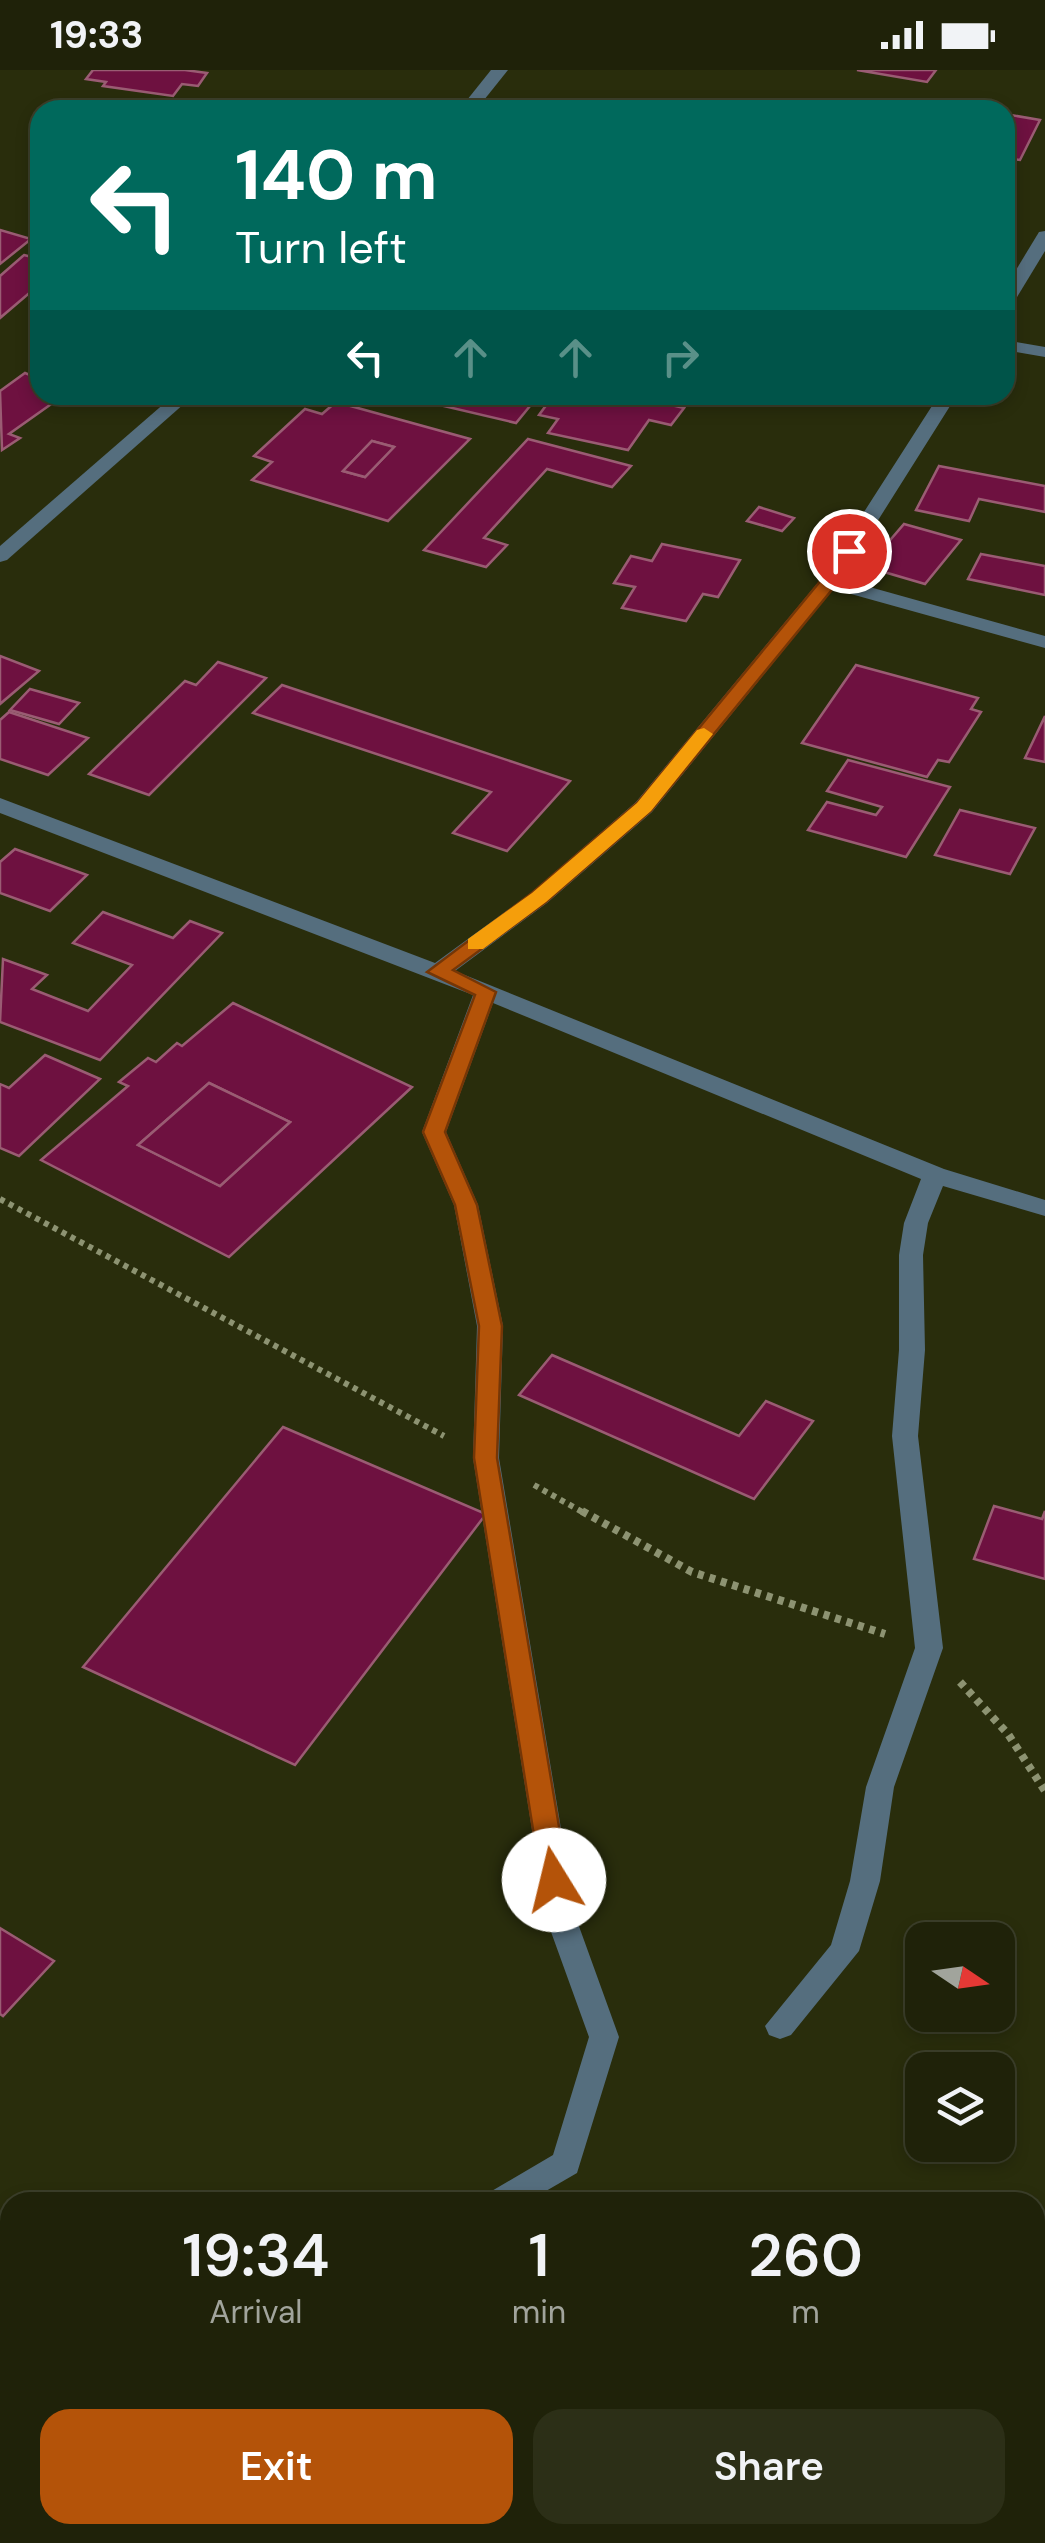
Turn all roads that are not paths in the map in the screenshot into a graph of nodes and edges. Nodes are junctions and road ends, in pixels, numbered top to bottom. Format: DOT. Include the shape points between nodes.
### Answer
graph roads {
  1 [pos="500,70"];
  2 [pos="476,100"];
  3 [pos="1045,236"];
  4 [pos="1015,286"];
  5 [pos="1015,347"];
  6 [pos="1045,352"];
  7 [pos="174,405"];
  8 [pos="942,405"];
  9 [pos="0,556"];
  10 [pos="829,582"];
  11 [pos="1045,642"];
  12 [pos="0,805"];
  13 [pos="438,972"];
  14 [pos="486,992"];
  15 [pos="935,1175"];
  16 [pos="1045,1208"];
  17 [pos="780,2026"];
  18 [pos="517,2192"];
  1 -- 2 [label="street"];
  3 -- 4 [label="street"];
  5 -- 6 [label="street"];
  7 -- 9 [label="street"];
  8 -- 10 [label="street"];
  10 -- 11 [label="street"];
  10 -- 13 [label="street" via="644,807 539,898"];
  12 -- 13 [label="street"];
  13 -- 14 [label="street"];
  14 -- 15 [label="street"];
  14 -- 18 [label="street" via="434,1132 466,1205 490,1326 486,1458 561,1918 604,2038 566,2163"];
  15 -- 16 [label="street"];
  15 -- 17 [label="street" via="910,1255 905,1436 928,1648 880,1787 865,1881 844,1951"];
}
